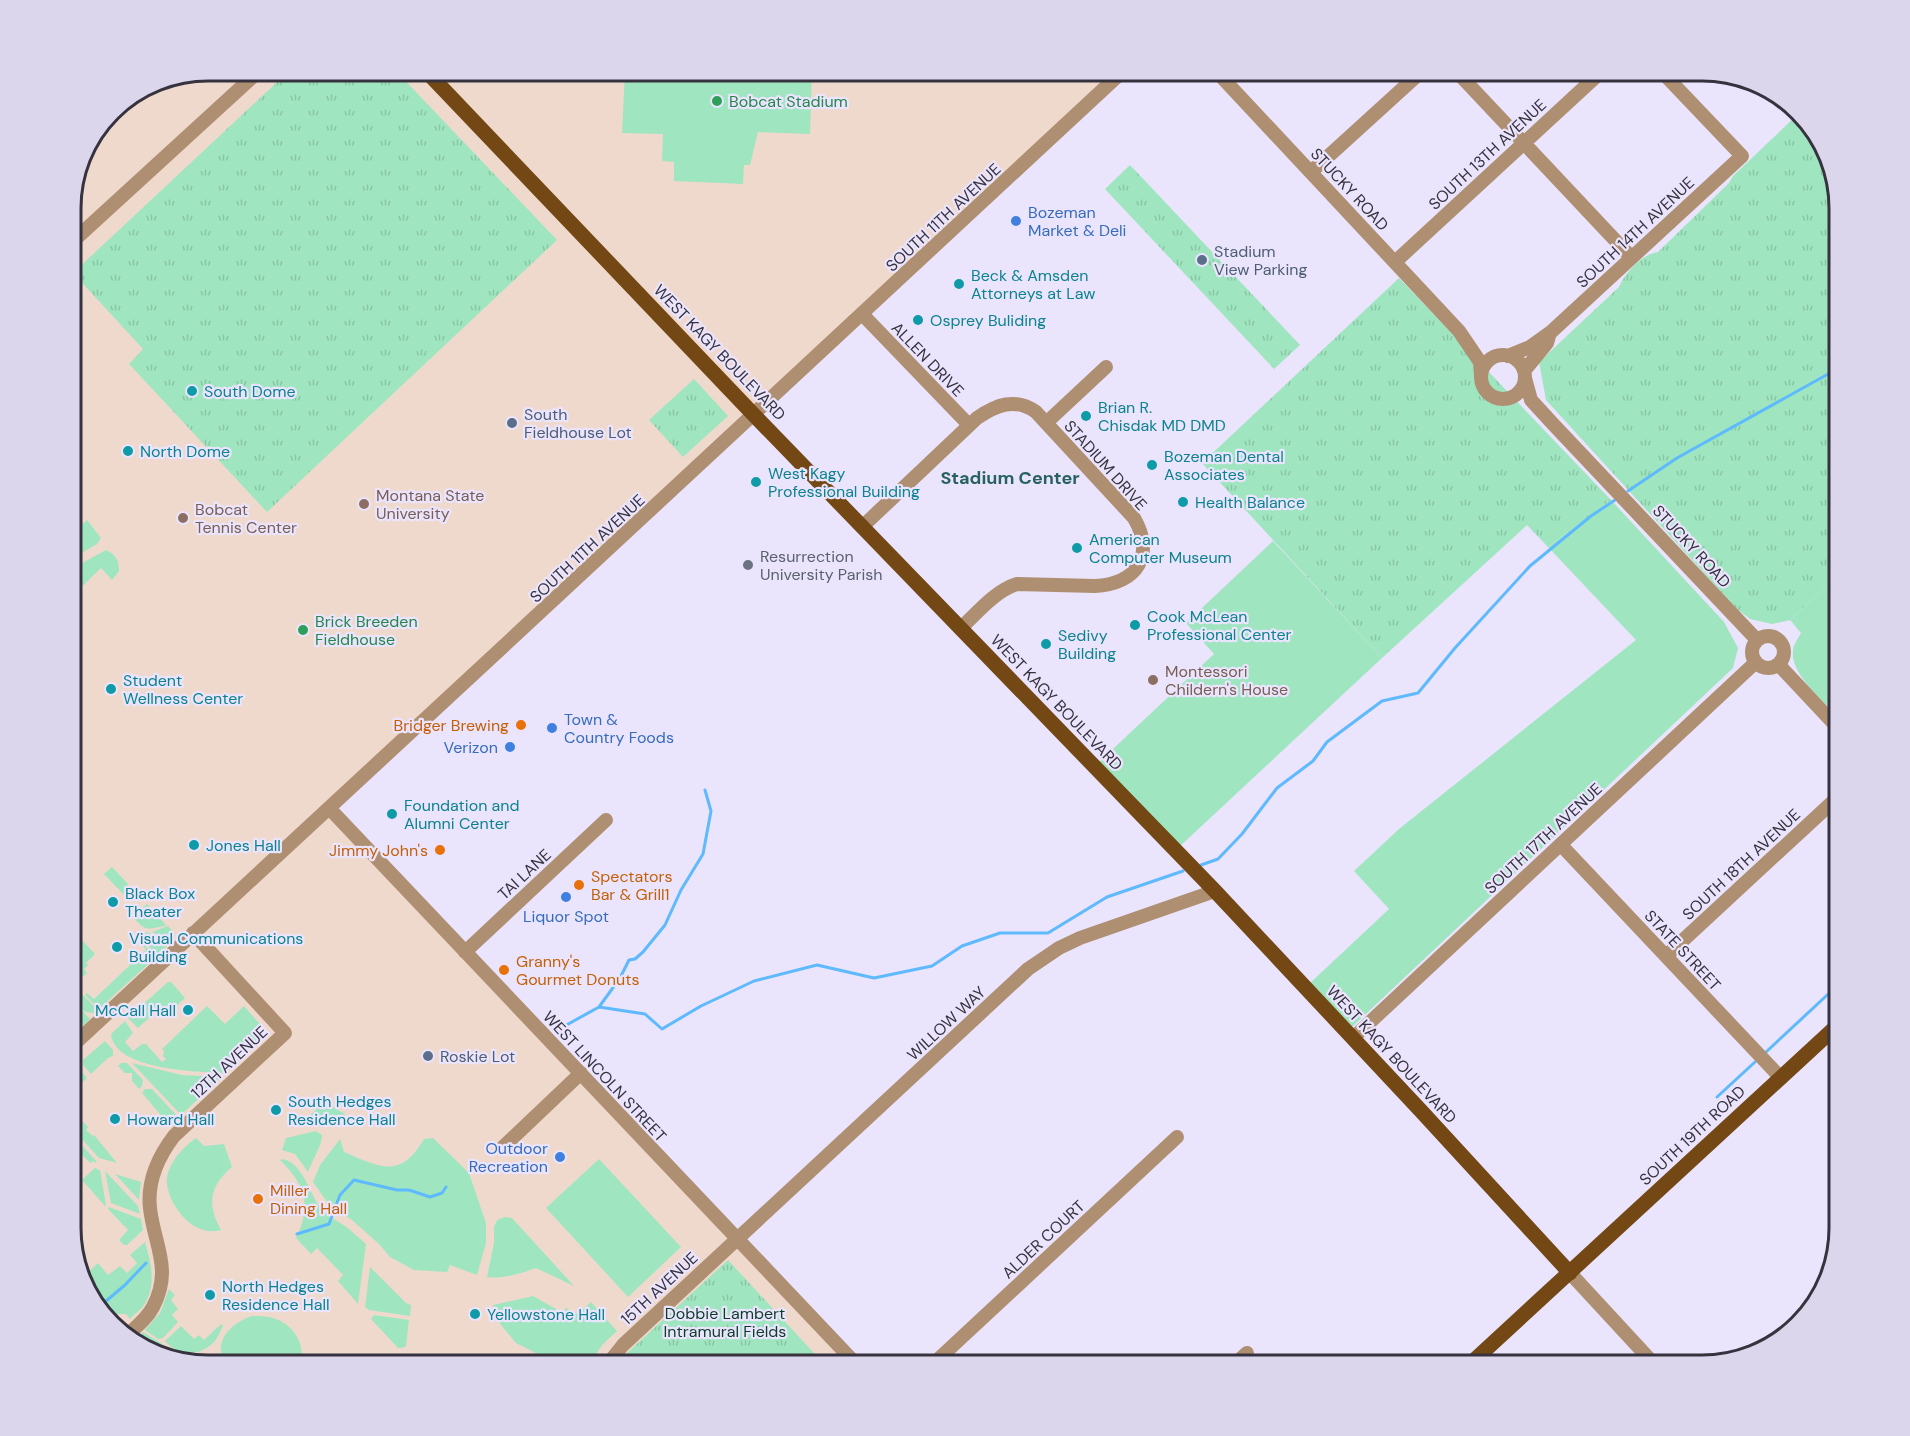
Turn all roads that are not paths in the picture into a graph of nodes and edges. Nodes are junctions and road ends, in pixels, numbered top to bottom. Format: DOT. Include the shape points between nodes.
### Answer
graph roads {
  1 [pos="247,81"];
  2 [pos="436,81"];
  3 [pos="1111,81"];
  4 [pos="1226,81"];
  5 [pos="1410,81"];
  6 [pos="1466,81"];
  7 [pos="1590,81"];
  8 [pos="1671,81"];
  9 [pos="1522,143"];
  10 [pos="1311,172"];
  11 [pos="81,234"];
  12 [pos="1631,257"];
  13 [pos="1395,262"];
  14 [pos="863,315"];
  15 [pos="1459,331"];
  16 [pos="1551,332"];
  17 [pos="1505,356"];
  18 [pos="1106,367"];
  19 [pos="1525,375"];
  20 [pos="1481,376"];
  21 [pos="1508,399"];
  22 [pos="753,414"];
  23 [pos="1046,423"];
  24 [pos="1553,424"];
  25 [pos="969,425"];
  26 [pos="863,526"];
  27 [pos="962,628"];
  28 [pos="1757,640"];
  29 [pos="1756,662"];
  30 [pos="1778,664"];
  31 [pos="1829,718"];
  32 [pos="1829,805"];
  33 [pos="329,808"];
  34 [pos="606,820"];
  35 [pos="1561,845"];
  36 [pos="1215,891"];
  37 [pos="193,933"];
  38 [pos="465,952"];
  39 [pos="1666,956"];
  40 [pos="1829,1033"];
  41 [pos="81,1038"];
  42 [pos="1353,1038"];
  43 [pos="581,1074"];
  44 [pos="1780,1078"];
  45 [pos="1177,1137"];
  46 [pos="502,1148"];
  47 [pos="737,1239"];
  48 [pos="1570,1273"];
  49 [pos="132,1330"];
  50 [pos="614,1355"];
  51 [pos="847,1355"];
  52 [pos="943,1355"];
  53 [pos="1480,1355"];
  54 [pos="1646,1355"];
  1 -- 11 [label="street"];
  2 -- 22 [label="main road, WEST KAGY BOULEVARD"];
  3 -- 14 [label="street, SOUTH 11TH AVENUE"];
  4 -- 10 [label="street, STUCKY ROAD"];
  5 -- 10 [label="street"];
  6 -- 9 [label="street"];
  7 -- 9 [label="street, SOUTH 13TH AVENUE"];
  8 -- 12 [label="street, SOUTH 14TH AVENUE" via="1742,156"];
  9 -- 12 [label="street"];
  9 -- 13 [label="street, SOUTH 13TH AVENUE"];
  10 -- 13 [label="street, STUCKY ROAD"];
  12 -- 16 [label="street, SOUTH 14TH AVENUE"];
  13 -- 15 [label="street, STUCKY ROAD"];
  14 -- 22 [label="street, SOUTH 11TH AVENUE"];
  14 -- 25 [label="street, ALLEN DRIVE"];
  15 -- 17 [label="street, STUCKY ROAD" via="1488,352"];
  15 -- 20 [label="street, STUCKY ROAD" via="1480,362"];
  16 -- 17 [label="street, SOUTH 14TH AVENUE" via="1530,347"];
  16 -- 19 [label="street, SOUTH 14TH AVENUE"];
  17 -- 19 [label="street" via="1520,362"];
  17 -- 20 [label="street" via="1488,361"];
  18 -- 23 [label="street"];
  19 -- 21 [label="street" via="1518,394"];
  19 -- 24 [label="street, STUCKY ROAD" via="1531,400"];
  20 -- 21 [label="street" via="1491,396"];
  21 -- 24 [label="street, STUCKY ROAD" via="1530,407"];
  22 -- 26 [label="main road, WEST KAGY BOULEVARD"];
  22 -- 33 [label="street, SOUTH 11TH AVENUE"];
  23 -- 25 [label="street, STADIUM DRIVE" via="1030,408 1009,404 992,408"];
  23 -- 27 [label="street, STADIUM DRIVE" via="1134,518 1143,537 1138,566 1124,579 1106,586 1028,583 1007,588"];
  24 -- 28 [label="street, STUCKY ROAD"];
  25 -- 26 [label="street, STADIUM DRIVE"];
  26 -- 27 [label="main road, WEST KAGY BOULEVARD"];
  27 -- 36 [label="main road, WEST KAGY BOULEVARD"];
  28 -- 29 [label="street" via="1752,652"];
  28 -- 30 [label="street" via="1767,635 1778,639 1783,649"];
  29 -- 30 [label="street" via="1768,668"];
  29 -- 35 [label="street, SOUTH 17TH AVENUE"];
  30 -- 31 [label="street"];
  32 -- 39 [label="street, SOUTH 18TH AVENUE"];
  33 -- 37 [label="street, SOUTH 11TH AVENUE"];
  33 -- 38 [label="street, WEST LINCOLN STREET"];
  34 -- 38 [label="street, TAI LANE"];
  35 -- 39 [label="street, STATE STREET"];
  35 -- 42 [label="street, SOUTH 17TH AVENUE"];
  36 -- 42 [label="main road, WEST KAGY BOULEVARD"];
  36 -- 47 [label="street, WILLOW WAY" via="1080,938 1044,957"];
  37 -- 41 [label="street, SOUTH 11TH AVENUE"];
  37 -- 49 [label="street, 12TH AVENUE" via="285,1033 165,1148 154,1170 149,1202 162,1258 162,1284 150,1312"];
  38 -- 43 [label="street, WEST LINCOLN STREET"];
  39 -- 44 [label="street, STATE STREET"];
  40 -- 44 [label="main road, SOUTH 19TH ROAD"];
  42 -- 48 [label="main road, WEST KAGY BOULEVARD"];
  43 -- 46 [label="street"];
  43 -- 47 [label="street, WEST LINCOLN STREET"];
  44 -- 48 [label="main road, SOUTH 19TH ROAD"];
  45 -- 52 [label="street, ALDER COURT"];
  47 -- 50 [label="street, 15TH AVENUE"];
  47 -- 51 [label="street, WEST LINCOLN STREET"];
  48 -- 53 [label="main road, SOUTH 19TH ROAD"];
  48 -- 54 [label="street, WEST KAGY BOULEVARD"];
}
